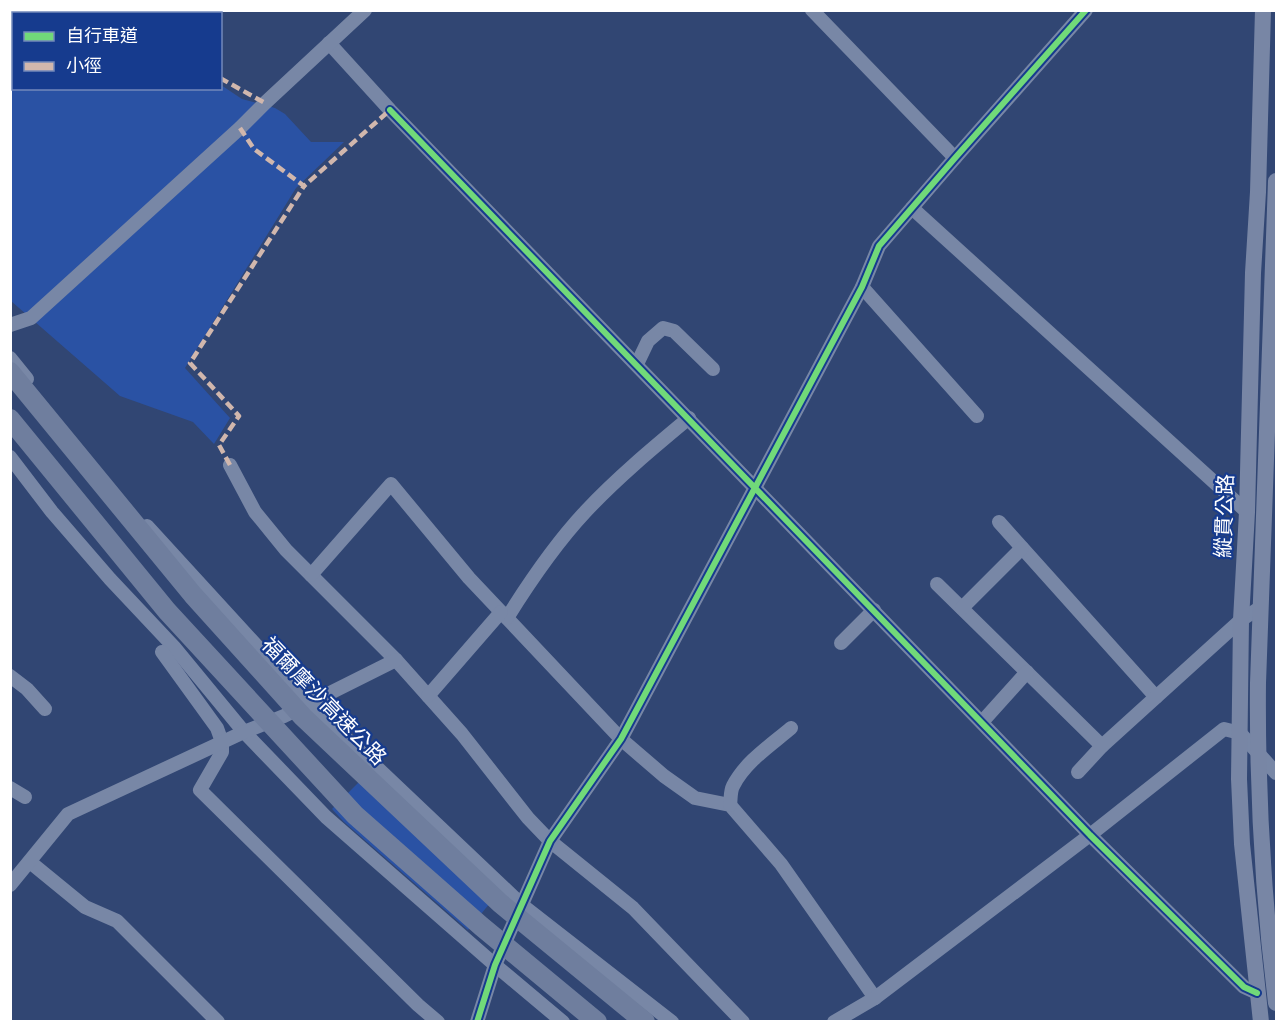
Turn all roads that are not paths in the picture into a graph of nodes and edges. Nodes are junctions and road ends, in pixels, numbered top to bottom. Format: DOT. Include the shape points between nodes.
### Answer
graph roads {
  1 [pos="365,10"];
  2 [pos="812,10"];
  3 [pos="1086,10"];
  4 [pos="1263,10"];
  5 [pos="332,46"];
  6 [pos="955,158"];
  7 [pos="1276,181"];
  8 [pos="1258,192"];
  9 [pos="1276,192"];
  10 [pos="912,208"];
  11 [pos="862,287"];
  12 [pos="10,325"];
  13 [pos="10,358"];
  14 [pos="637,364"];
  15 [pos="713,369"];
  16 [pos="10,372"];
  17 [pos="977,416"];
  18 [pos="688,418"];
  19 [pos="10,419"];
  20 [pos="10,457"];
  21 [pos="230,465"];
  22 [pos="756,488"];
  23 [pos="1247,512"];
  24 [pos="999,522"];
  25 [pos="1022,548"];
  26 [pos="311,575"];
  27 [pos="937,584"];
  28 [pos="1261,607"];
  29 [pos="962,608"];
  30 [pos="874,610"];
  31 [pos="504,615"];
  32 [pos="1241,620"];
  33 [pos="841,643"];
  34 [pos="162,652"];
  35 [pos="396,660"];
  36 [pos="1027,672"];
  37 [pos="10,676"];
  38 [pos="428,696"];
  39 [pos="1156,697"];
  40 [pos="310,704"];
  41 [pos="45,710"];
  42 [pos="982,722"];
  43 [pos="790,728"];
  44 [pos="244,732"];
  45 [pos="1240,733"];
  46 [pos="621,739"];
  47 [pos="222,742"];
  48 [pos="1102,746"];
  49 [pos="1258,754"];
  50 [pos="1078,772"];
  51 [pos="1276,773"];
  52 [pos="10,788"];
  53 [pos="25,797"];
  54 [pos="730,805"];
  55 [pos="1090,835"];
  56 [pos="550,841"];
  57 [pos="30,862"];
  58 [pos="10,885"];
  59 [pos="522,905"];
  60 [pos="495,965"];
  61 [pos="1257,993"];
  62 [pos="875,998"];
  63 [pos="1276,1003"];
  64 [pos="218,1022"];
  65 [pos="438,1022"];
  66 [pos="477,1022"];
  67 [pos="563,1022"];
  68 [pos="597,1022"];
  69 [pos="645,1022"];
  70 [pos="672,1022"];
  71 [pos="743,1022"];
  72 [pos="834,1022"];
  73 [pos="1261,1022"];
  1 -- 5 [label="street"];
  2 -- 6 [label="street"];
  3 -- 6 [label="street"];
  4 -- 8 [label="main road, 縱貫公路"];
  5 -- 12 [label="street" via="31,318"];
  5 -- 14 [label="street"];
  6 -- 10 [label="street"];
  7 -- 9 [label="main road, 縱貫公路"];
  8 -- 9 [label="street"];
  8 -- 23 [label="main road, 縱貫公路"];
  9 -- 28 [label="main road, 縱貫公路"];
  10 -- 11 [label="street" via="879,246"];
  10 -- 23 [label="street"];
  11 -- 17 [label="street"];
  11 -- 22 [label="street"];
  13 -- 40 [label="street" via="128,506"];
  14 -- 15 [label="street" via="648,341 663,328 674,331"];
  14 -- 18 [label="street"];
  16 -- 69 [label="highway, 福爾摩沙高速公路, bridge" via="193,595 303,717 500,903"];
  18 -- 22 [label="street"];
  18 -- 31 [label="street" via="584,513"];
  19 -- 68 [label="highway, bridge" via="167,611 355,814"];
  20 -- 44 [label="street" via="59,520 174,646"];
  21 -- 26 [label="street" via="255,512"];
  22 -- 30 [label="street"];
  22 -- 46 [label="street"];
  23 -- 32 [label="main road, 縱貫公路"];
  24 -- 25 [label="street"];
  25 -- 29 [label="street"];
  25 -- 39 [label="street"];
  26 -- 31 [label="street" via="390,484"];
  26 -- 35 [label="street"];
  27 -- 29 [label="street"];
  28 -- 32 [label="street"];
  28 -- 49 [label="main road, 縱貫公路"];
  29 -- 36 [label="street"];
  30 -- 33 [label="street"];
  30 -- 42 [label="street"];
  31 -- 38 [label="street"];
  31 -- 46 [label="street"];
  32 -- 39 [label="street"];
  32 -- 45 [label="main road, 縱貫公路"];
  34 -- 47 [label="street" via="217,728"];
  35 -- 38 [label="street"];
  35 -- 40 [label="street"];
  36 -- 42 [label="street"];
  36 -- 48 [label="street"];
  37 -- 41 [label="street"];
  38 -- 56 [label="street"];
  39 -- 48 [label="street"];
  40 -- 44 [label="street"];
  40 -- 59 [label="street"];
  42 -- 55 [label="street"];
  43 -- 54 [label="street" via="750,764 732,788"];
  44 -- 47 [label="street"];
  44 -- 60 [label="street" via="326,817"];
  45 -- 49 [label="street"];
  45 -- 55 [label="street" via="1224,729"];
  45 -- 61 [label="main road, 縱貫公路" via="1242,844"];
  46 -- 54 [label="street" via="695,798"];
  46 -- 56 [label="street"];
  47 -- 57 [label="street" via="68,814"];
  47 -- 65 [label="street" via="222,752 200,790"];
  48 -- 50 [label="street"];
  49 -- 51 [label="street"];
  49 -- 63 [label="main road, 縱貫公路" via="1266,920"];
  52 -- 53 [label="street"];
  54 -- 62 [label="street" via="781,864"];
  55 -- 61 [label="street" via="1244,987"];
  55 -- 62 [label="street"];
  56 -- 59 [label="street"];
  56 -- 71 [label="street" via="633,908"];
  57 -- 58 [label="street"];
  57 -- 64 [label="street" via="85,907 117,921"];
  59 -- 60 [label="street"];
  59 -- 70 [label="street"];
  60 -- 66 [label="street"];
  60 -- 67 [label="street"];
  61 -- 73 [label="main road, 縱貫公路"];
  62 -- 72 [label="street"];
}
